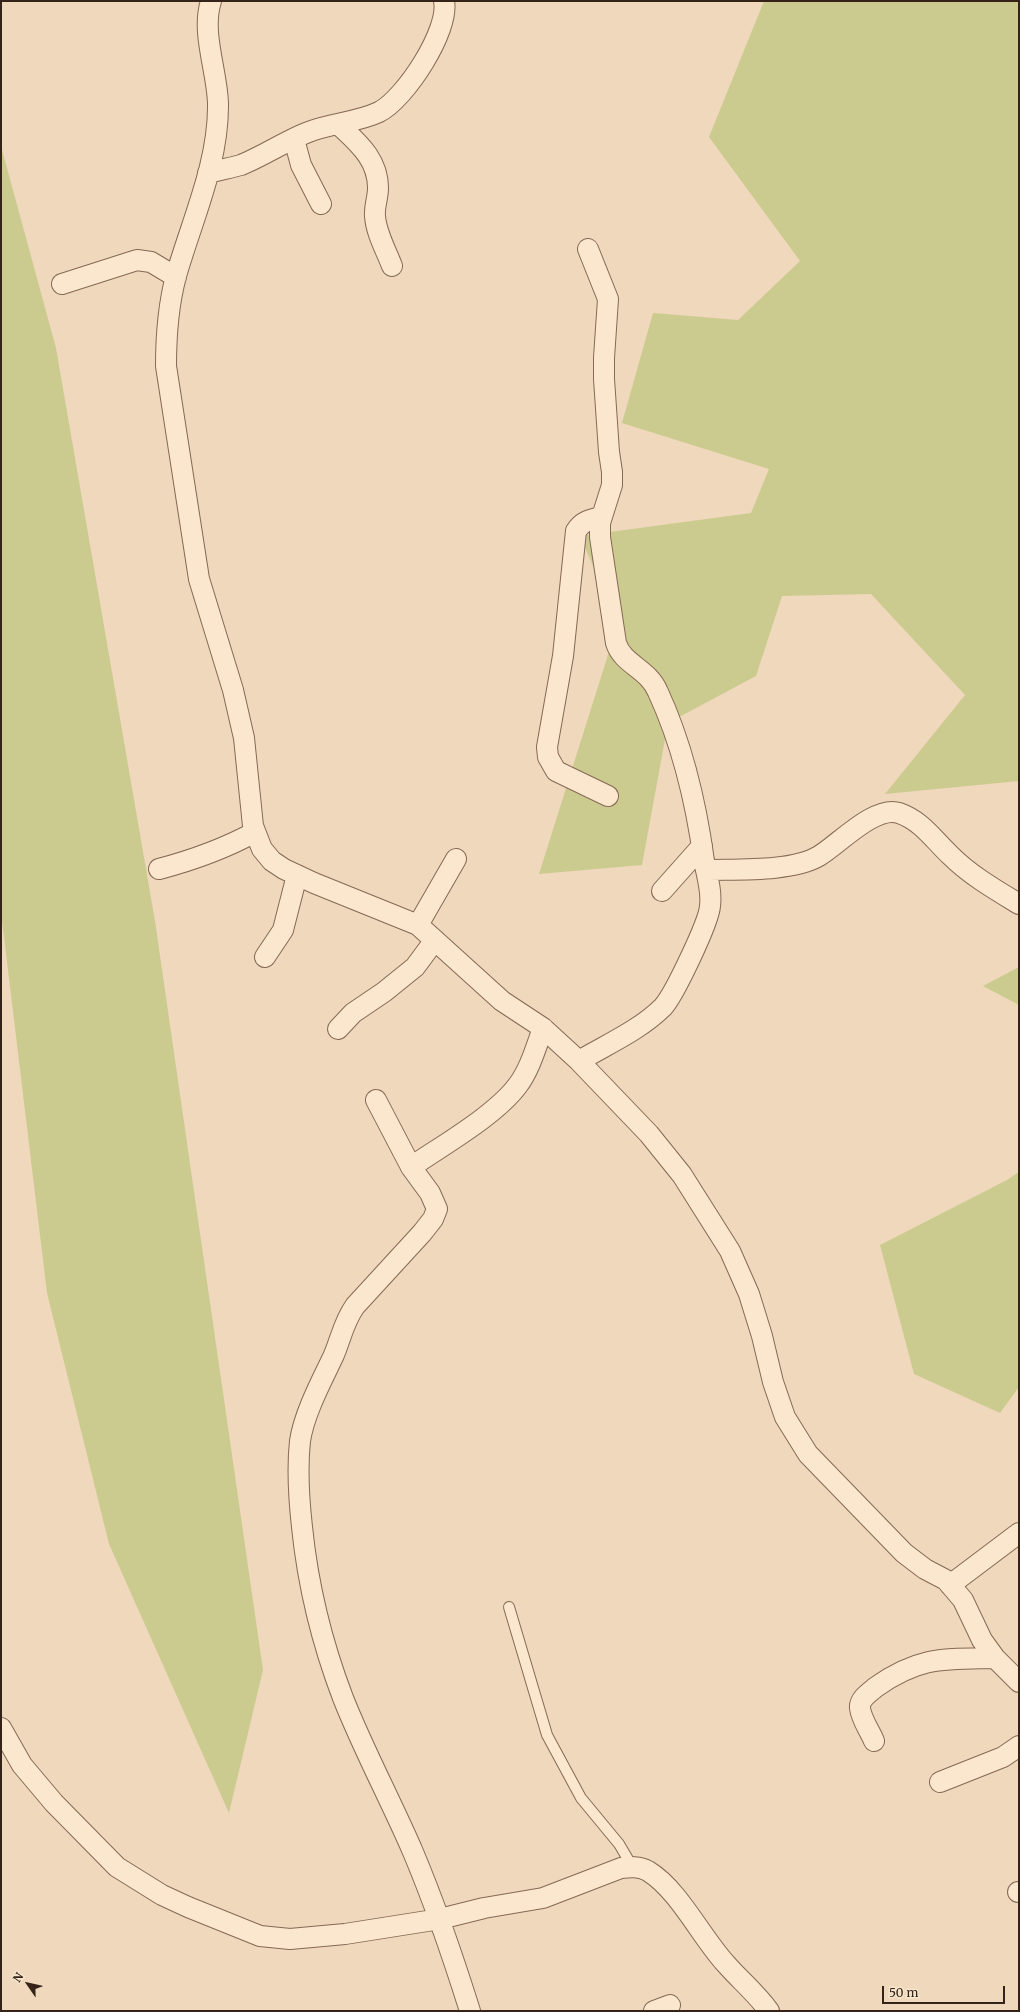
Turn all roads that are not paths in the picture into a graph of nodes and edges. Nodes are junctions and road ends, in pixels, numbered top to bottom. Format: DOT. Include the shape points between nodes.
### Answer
graph roads {
  1 [pos="444,1"];
  2 [pos="205,3"];
  3 [pos="339,125"];
  4 [pos="294,139"];
  5 [pos="208,173"];
  6 [pos="321,204"];
  7 [pos="588,250"];
  8 [pos="392,266"];
  9 [pos="176,277"];
  10 [pos="62,284"];
  11 [pos="602,517"];
  12 [pos="608,796"];
  13 [pos="255,832"];
  14 [pos="702,846"];
  15 [pos="456,859"];
  16 [pos="159,869"];
  17 [pos="706,870"];
  18 [pos="297,875"];
  19 [pos="662,891"];
  20 [pos="1019,904"];
  21 [pos="418,925"];
  22 [pos="435,940"];
  23 [pos="265,957"];
  24 [pos="543,1028"];
  25 [pos="338,1029"];
  26 [pos="579,1061"];
  27 [pos="376,1100"];
  28 [pos="411,1168"];
  29 [pos="1019,1533"];
  30 [pos="950,1585"];
  31 [pos="510,1607"];
  32 [pos="995,1658"];
  33 [pos="1019,1682"];
  34 [pos="1,1728"];
  35 [pos="874,1741"];
  36 [pos="1019,1746"];
  37 [pos="940,1782"];
  38 [pos="632,1866"];
  39 [pos="440,1919"];
  40 [pos="470,2011"];
  41 [pos="769,2011"];
  1 -- 3 [label="street" via="446,10 443,24 428,54 406,88 380,111"];
  2 -- 5 [label="street" via="218,103 217,125"];
  3 -- 4 [label="street" via="308,132"];
  3 -- 8 [label="street" via="366,151 374,165 378,189 374,215"];
  4 -- 5 [label="street" via="241,165"];
  4 -- 6 [label="street" via="301,165"];
  5 -- 9 [label="street"];
  7 -- 11 [label="street" via="608,299 604,358 612,485"];
  9 -- 10 [label="street" via="151,262 137,260"];
  9 -- 13 [label="street" via="167,332 166,366 199,579 233,690 244,738"];
  11 -- 12 [label="street" via="587,520 576,530 563,656 547,747 548,757 556,771"];
  11 -- 14 [label="street" via="600,537 618,650 644,672 660,696 688,773"];
  13 -- 16 [label="street" via="196,859"];
  13 -- 18 [label="street" via="262,849 272,861"];
  14 -- 17 [label="street"];
  14 -- 19 [label="street"];
  15 -- 21 [label="street"];
  17 -- 20 [label="street" via="768,868 811,861 856,828 889,811 899,813 924,826 950,855 982,882"];
  17 -- 26 [label="street" via="710,892 707,919 668,999 656,1013 641,1024"];
  18 -- 21 [label="street"];
  18 -- 23 [label="street" via="283,930"];
  21 -- 22 [label="street"];
  22 -- 24 [label="street" via="502,1000"];
  22 -- 25 [label="street" via="415,967 353,1013"];
  24 -- 26 [label="street"];
  24 -- 28 [label="street" via="529,1065 511,1093"];
  26 -- 30 [label="street" via="649,1134 682,1175 730,1251 749,1294 785,1417 808,1454 904,1553"];
  27 -- 28 [label="street"];
  28 -- 39 [label="street" via="430,1193 437,1209 422,1233 347,1318 304,1425 300,1441 300,1485 305,1560 318,1620 343,1698 389,1796"];
  29 -- 30 [label="street"];
  30 -- 32 [label="street" via="963,1600 982,1640"];
  31 -- 38 [label="lane" via="547,1735 581,1798 619,1844"];
  32 -- 33 [label="street"];
  32 -- 35 [label="street" via="931,1660 916,1664 884,1681 868,1693 860,1707"];
  34 -- 39 [label="street" via="22,1765 92,1844 131,1877 188,1907 260,1936 290,1939 345,1934"];
  36 -- 37 [label="street" via="1003,1757"];
  38 -- 39 [label="street" via="543,1898"];
  38 -- 41 [label="street" via="647,1871 677,1899 723,1961 759,1997"];
  39 -- 40 [label="street"];
}
